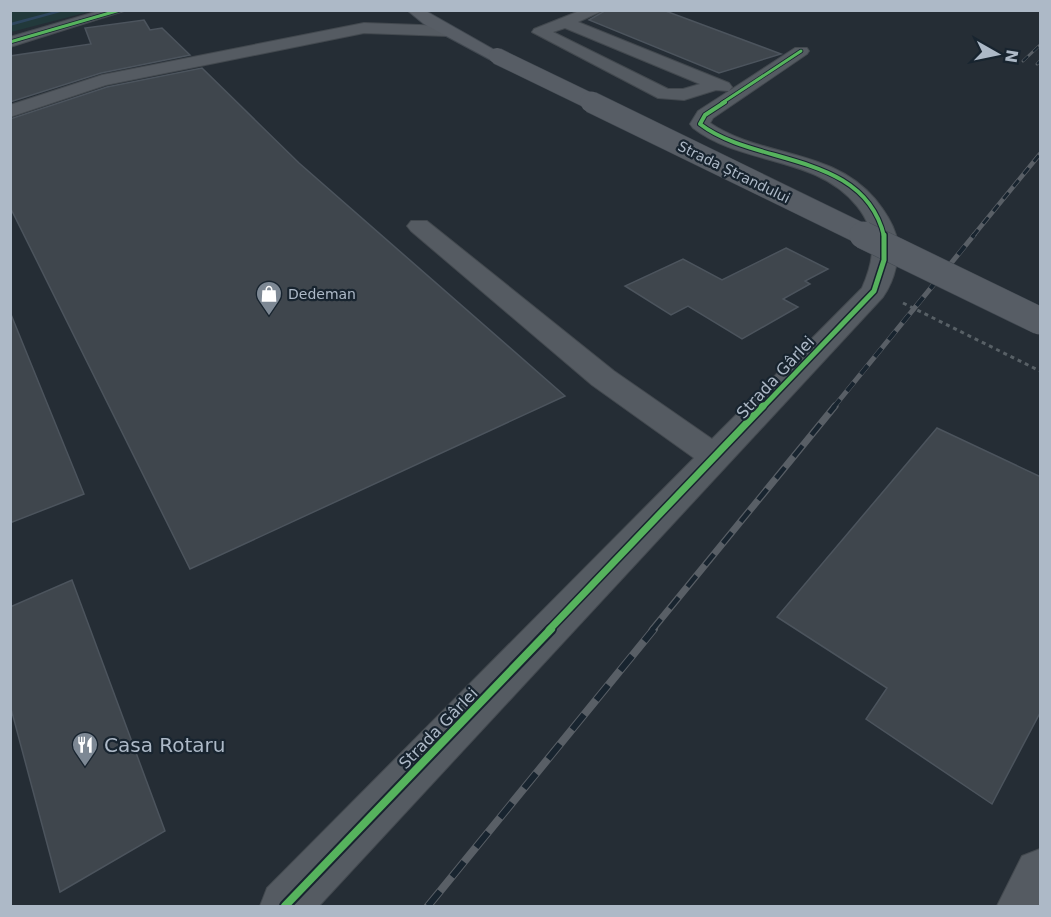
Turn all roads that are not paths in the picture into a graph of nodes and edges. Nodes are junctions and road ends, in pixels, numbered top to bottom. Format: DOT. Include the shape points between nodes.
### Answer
graph roads {
  1 [pos="120,10"];
  2 [pos="380,10"];
  3 [pos="597,10"];
  4 [pos="408,12"];
  5 [pos="564,22"];
  6 [pos="364,28"];
  7 [pos="447,31"];
  8 [pos="10,42"];
  9 [pos="801,51"];
  10 [pos="727,88"];
  11 [pos="10,111"];
  12 [pos="419,226"];
  13 [pos="1041,321"];
  14 [pos="717,458"];
  15 [pos="1041,874"];
  16 [pos="285,906"];
  17 [pos="1022,906"];
  1 -- 8 [label="street"];
  2 -- 6 [label="street" via="382,16"];
  3 -- 5 [label="street"];
  4 -- 7 [label="main road, Strada Ștrandului"];
  5 -- 10 [label="street"];
  5 -- 10 [label="street" via="542,30 541,35 664,94"];
  6 -- 7 [label="street"];
  6 -- 11 [label="street" via="102,80 41,104"];
  7 -- 13 [label="main road, Strada Ștrandului, bridge"];
  9 -- 10 [label="street, Strada Gârlei"];
  10 -- 14 [label="street, Strada Gârlei" via="700,124 727,140 818,168 848,182 884,227 884,268 874,291"];
  12 -- 14 [label="street" via="603,378"];
  14 -- 16 [label="street, Strada Gârlei"];
  15 -- 17 [label="street"];
}
